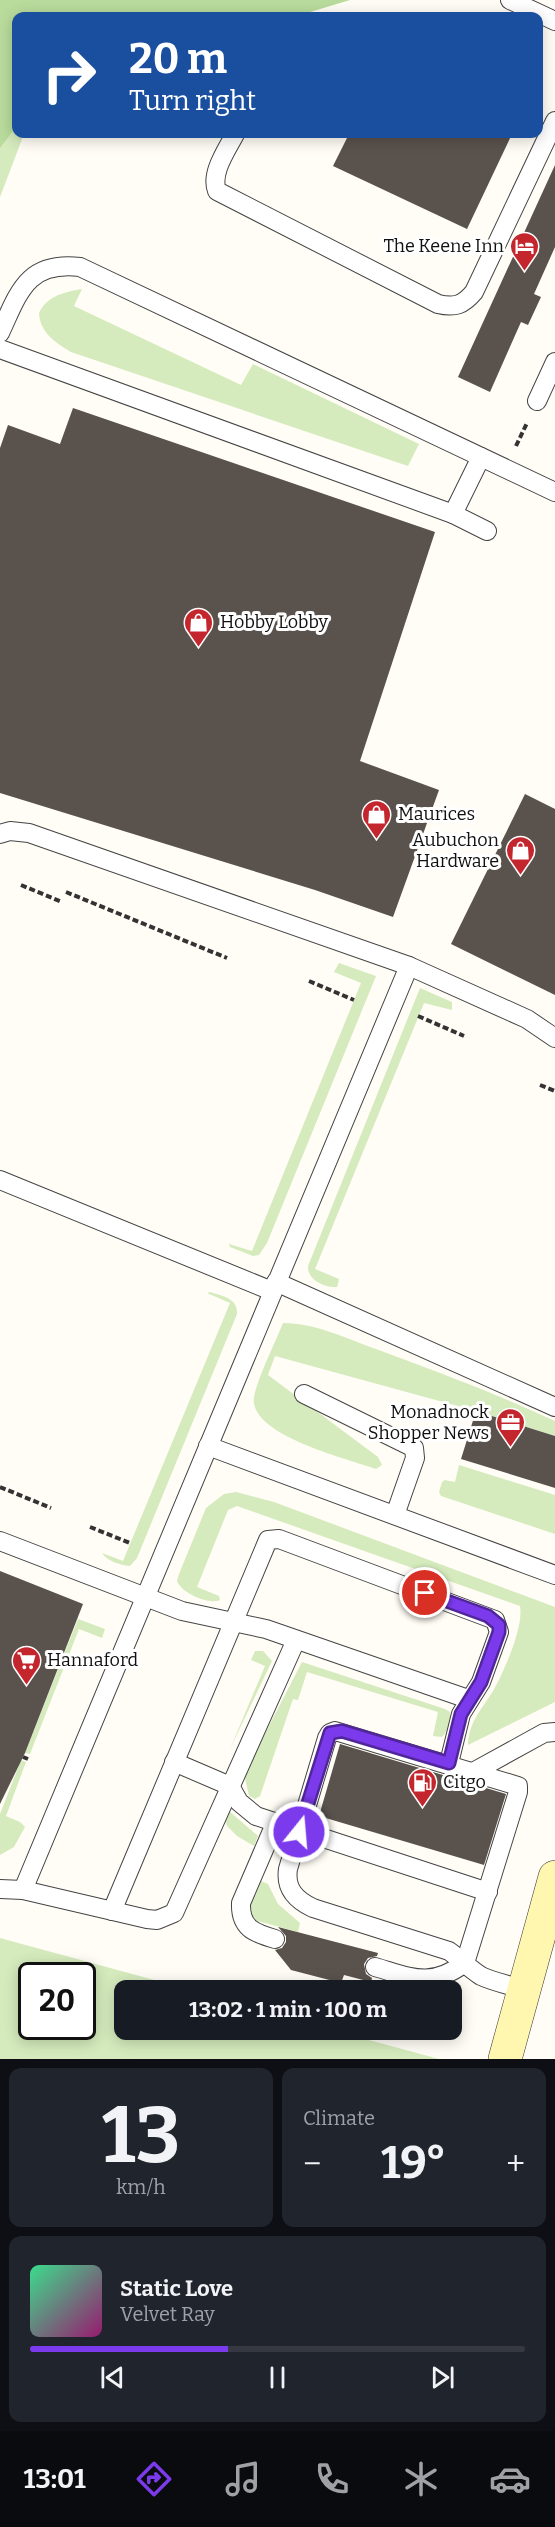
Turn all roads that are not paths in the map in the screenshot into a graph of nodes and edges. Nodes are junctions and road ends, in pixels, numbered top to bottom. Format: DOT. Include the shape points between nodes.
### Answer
graph roads {
  1 [pos="510,0"];
  2 [pos="536,12"];
  3 [pos="555,120"];
  4 [pos="233,138"];
  5 [pos="0,333"];
  6 [pos="0,349"];
  7 [pos="555,362"];
  8 [pos="537,400"];
  9 [pos="481,457"];
  10 [pos="555,492"];
  11 [pos="453,514"];
  12 [pos="487,531"];
  13 [pos="0,834"];
  14 [pos="409,966"];
  15 [pos="555,1038"];
  16 [pos="0,1180"];
  17 [pos="274,1286"];
  18 [pos="303,1394"];
  19 [pos="555,1407"];
  20 [pos="208,1446"];
  21 [pos="396,1515"];
  22 [pos="0,1541"];
  23 [pos="555,1575"];
  24 [pos="146,1597"];
  25 [pos="233,1623"];
  26 [pos="296,1640"];
  27 [pos="468,1699"];
  28 [pos="555,1732"];
  29 [pos="174,1762"];
  30 [pos="449,1763"];
  31 [pos="475,1771"];
  32 [pos="230,1786"];
  33 [pos="275,1824"];
  34 [pos="299,1832"];
  35 [pos="555,1877"];
  36 [pos="0,1889"];
  37 [pos="23,1890"];
  38 [pos="488,1892"];
  39 [pos="112,1911"];
  40 [pos="275,1939"];
  41 [pos="465,1964"];
  42 [pos="375,1967"];
  43 [pos="524,1990"];
  44 [pos="506,2059"];
  1 -- 2 [label="lane"];
  3 -- 4 [label="lane" via="474,292 459,306 438,304 217,191 216,173"];
  5 -- 9 [label="lane" via="29,277 52,266 80,267"];
  6 -- 11 [label="lane"];
  7 -- 8 [label="lane"];
  9 -- 10 [label="lane"];
  9 -- 11 [label="lane"];
  11 -- 12 [label="lane"];
  13 -- 14 [label="lane" via="29,833"];
  14 -- 15 [label="lane" via="527,1019"];
  14 -- 17 [label="lane"];
  16 -- 17 [label="lane"];
  17 -- 19 [label="lane"];
  17 -- 20 [label="lane"];
  18 -- 21 [label="lane" via="414,1448 415,1458"];
  20 -- 21 [label="lane"];
  20 -- 24 [label="lane"];
  21 -- 23 [label="lane"];
  22 -- 24 [label="lane"];
  24 -- 25 [label="lane" via="194,1615"];
  24 -- 37 [label="lane"];
  25 -- 26 [label="lane"];
  25 -- 27 [label="lane" via="268,1540 279,1539 495,1620 499,1632 481,1682"];
  25 -- 29 [label="lane"];
  26 -- 27 [label="lane"];
  26 -- 32 [label="lane"];
  27 -- 30 [label="lane"];
  28 -- 31 [label="lane" via="544,1733"];
  29 -- 32 [label="lane"];
  29 -- 39 [label="lane"];
  30 -- 31 [label="lane"];
  30 -- 34 [label="lane" via="342,1731 330,1733"];
  31 -- 38 [label="lane" via="518,1786"];
  32 -- 33 [label="lane" via="247,1810"];
  32 -- 39 [label="lane" via="174,1912 157,1920"];
  33 -- 34 [label="lane"];
  33 -- 40 [label="lane" via="241,1903 240,1916 254,1933"];
  34 -- 38 [label="lane"];
  34 -- 41 [label="lane" via="287,1878 290,1891 300,1902 449,1951"];
  35 -- 43 [label="street"];
  36 -- 37 [label="lane"];
  37 -- 39 [label="lane"];
  38 -- 41 [label="lane"];
  41 -- 42 [label="lane" via="450,1974 422,1980"];
  41 -- 43 [label="lane" via="483,1976"];
  43 -- 44 [label="street"];
}
